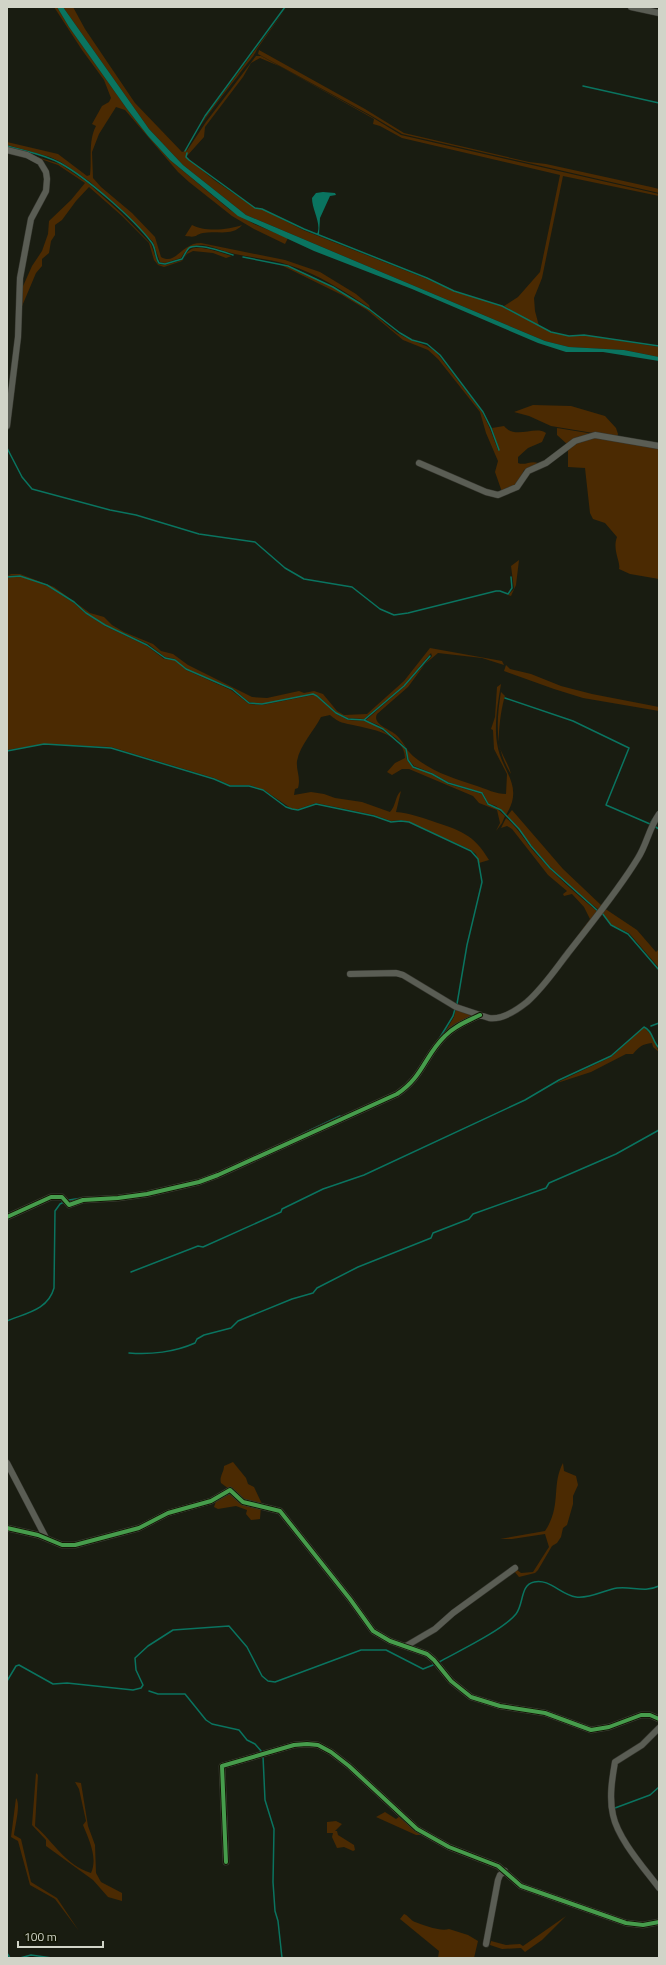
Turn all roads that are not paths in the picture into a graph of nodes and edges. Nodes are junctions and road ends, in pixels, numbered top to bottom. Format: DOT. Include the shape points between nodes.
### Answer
graph roads {
  1 [pos="631,7"];
  2 [pos="659,13"];
  3 [pos="7,150"];
  4 [pos="7,426"];
  5 [pos="659,446"];
  6 [pos="419,463"];
  7 [pos="659,814"];
  8 [pos="350,974"];
  9 [pos="480,1015"];
  10 [pos="7,1217"];
  11 [pos="7,1463"];
  12 [pos="7,1528"];
  13 [pos="46,1538"];
  14 [pos="515,1568"];
  15 [pos="406,1646"];
  16 [pos="659,1719"];
  17 [pos="659,1728"];
  18 [pos="226,1862"];
  19 [pos="505,1872"];
  20 [pos="659,1888"];
  21 [pos="659,1922"];
  22 [pos="486,1944"];
  1 -- 2 [label="street"];
  3 -- 4 [label="street" via="27,155 40,162 47,179 46,192 30,224 20,278 18,337"];
  5 -- 6 [label="street" via="595,435 575,441 546,463 528,471 517,487 498,495"];
  7 -- 9 [label="street" via="638,857 536,993 518,1008 500,1017 489,1018"];
  8 -- 9 [label="street" via="403,975 456,1006"];
  9 -- 10 [label="street" via="445,1035 418,1075 409,1086 397,1094 218,1175 147,1194 83,1200 69,1205 62,1197 50,1197"];
  11 -- 13 [label="street"];
  12 -- 13 [label="street"];
  13 -- 15 [label="street" via="62,1545 75,1545 126,1532 168,1513 211,1501 230,1490 243,1502 280,1511 373,1631"];
  14 -- 15 [label="street" via="453,1612 435,1629"];
  15 -- 16 [label="street" via="426,1654 471,1697 490,1704 545,1713 591,1730 609,1727 641,1715"];
  17 -- 20 [label="street" via="642,1745 614,1762 612,1805 619,1831"];
  18 -- 19 [label="street" via="222,1766 294,1746 313,1744 327,1750 349,1766 417,1829 449,1847 486,1860"];
  19 -- 21 [label="street" via="528,1890 617,1920 643,1925"];
  19 -- 22 [label="street" via="498,1880"];
}
